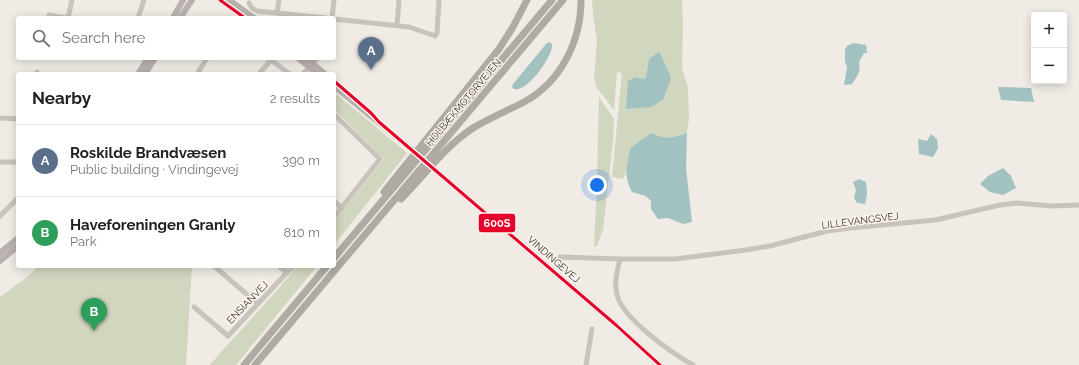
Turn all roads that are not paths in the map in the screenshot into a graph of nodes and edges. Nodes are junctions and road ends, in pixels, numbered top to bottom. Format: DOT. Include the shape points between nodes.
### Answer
graph roads {
  1 [pos="72,0"];
  2 [pos="144,0"];
  3 [pos="183,0"];
  4 [pos="188,0"];
  5 [pos="192,0"];
  6 [pos="220,0"];
  7 [pos="229,0"];
  8 [pos="279,0"];
  9 [pos="334,0"];
  10 [pos="399,0"];
  11 [pos="439,0"];
  12 [pos="526,0"];
  13 [pos="552,0"];
  14 [pos="563,0"];
  15 [pos="581,0"];
  16 [pos="249,2"];
  17 [pos="277,12"];
  18 [pos="68,16"];
  19 [pos="139,16"];
  20 [pos="174,16"];
  21 [pos="180,16"];
  22 [pos="181,16"];
  23 [pos="243,16"];
  24 [pos="251,16"];
  25 [pos="310,16"];
  26 [pos="333,16"];
  27 [pos="336,18"];
  28 [pos="397,25"];
  29 [pos="147,60"];
  30 [pos="154,60"];
  31 [pos="206,60"];
  32 [pos="269,60"];
  33 [pos="271,60"];
  34 [pos="302,60"];
  35 [pos="308,60"];
  36 [pos="316,60"];
  37 [pos="312,66"];
  38 [pos="139,72"];
  39 [pos="146,72"];
  40 [pos="198,72"];
  41 [pos="260,72"];
  42 [pos="287,72"];
  43 [pos="305,72"];
  44 [pos="316,72"];
  45 [pos="322,72"];
  46 [pos="336,83"];
  47 [pos="336,88"];
  48 [pos="336,116"];
  49 [pos="0,118"];
  50 [pos="16,119"];
  51 [pos="379,122"];
  52 [pos="0,162"];
  53 [pos="16,162"];
  54 [pos="16,200"];
  55 [pos="336,203"];
  56 [pos="1079,205"];
  57 [pos="342,208"];
  58 [pos="336,215"];
  59 [pos="0,216"];
  60 [pos="372,227"];
  61 [pos="16,240"];
  62 [pos="347,242"];
  63 [pos="16,248"];
  64 [pos="0,253"];
  65 [pos="336,256"];
  66 [pos="560,257"];
  67 [pos="620,259"];
  68 [pos="0,261"];
  69 [pos="216,268"];
  70 [pos="281,268"];
  71 [pos="292,268"];
  72 [pos="325,268"];
  73 [pos="287,273"];
  74 [pos="258,304"];
  75 [pos="194,307"];
  76 [pos="592,329"];
  77 [pos="244,365"];
  78 [pos="256,365"];
  79 [pos="586,365"];
  80 [pos="660,365"];
  81 [pos="693,365"];
  1 -- 18 [label="street"];
  2 -- 19 [label="street"];
  3 -- 20 [label="main road"];
  4 -- 21 [label="main road"];
  5 -- 22 [label="main road"];
  6 -- 23 [label="main road"];
  7 -- 24 [label="main road"];
  8 -- 17 [label="street"];
  9 -- 26 [label="street"];
  10 -- 28 [label="street"];
  11 -- 28 [label="street" via="436,35"];
  12 -- 62 [label="highway" via="499,49 369,210"];
  13 -- 62 [label="highway, HOLBÆKMOTORVEJEN"];
  14 -- 60 [label="highway, HOLBÆKMOTORVEJEN"];
  15 -- 60 [label="highway" via="579,25 573,45 553,79 526,101 473,128 456,141"];
  16 -- 17 [label="street" via="257,11"];
  17 -- 25 [label="street"];
  27 -- 28 [label="street"];
  29 -- 38 [label="main road"];
  30 -- 39 [label="main road"];
  31 -- 40 [label="street"];
  32 -- 41 [label="street"];
  33 -- 42 [label="street"];
  34 -- 37 [label="main road"];
  35 -- 37 [label="main road"];
  36 -- 37 [label="street"];
  37 -- 43 [label="street"];
  37 -- 44 [label="main road"];
  37 -- 45 [label="main road"];
  46 -- 51 [label="main road, VINDINGEVEJ"];
  47 -- 51 [label="main road, VINDINGEVEJ"];
  48 -- 57 [label="street" via="380,159"];
  49 -- 50 [label="street"];
  51 -- 80 [label="main road, VINDINGEVEJ, bridge"];
  52 -- 53 [label="street"];
  54 -- 59 [label="street"];
  55 -- 57 [label="street"];
  56 -- 67 [label="street, LILLEVANGSVEJ" via="1017,202 935,220 828,231 746,250 675,259"];
  57 -- 58 [label="street"];
  60 -- 78 [label="highway, HOLBÆKMOTORVEJEN"];
  61 -- 64 [label="main road"];
  62 -- 65 [label="highway, HOLBÆKMOTORVEJEN"];
  63 -- 68 [label="main road"];
  66 -- 67 [label="street, LILLEVANGSVEJ"];
  67 -- 81 [label="street" via="616,288 619,301 626,312 670,351"];
  69 -- 74 [label="street"];
  70 -- 73 [label="street"];
  71 -- 73 [label="street, ENSIANVEJ"];
  72 -- 77 [label="highway"];
  73 -- 74 [label="street, ENSIANVEJ"];
  74 -- 75 [label="street, ENSIANVEJ" via="228,336"];
  76 -- 79 [label="street"];
}
